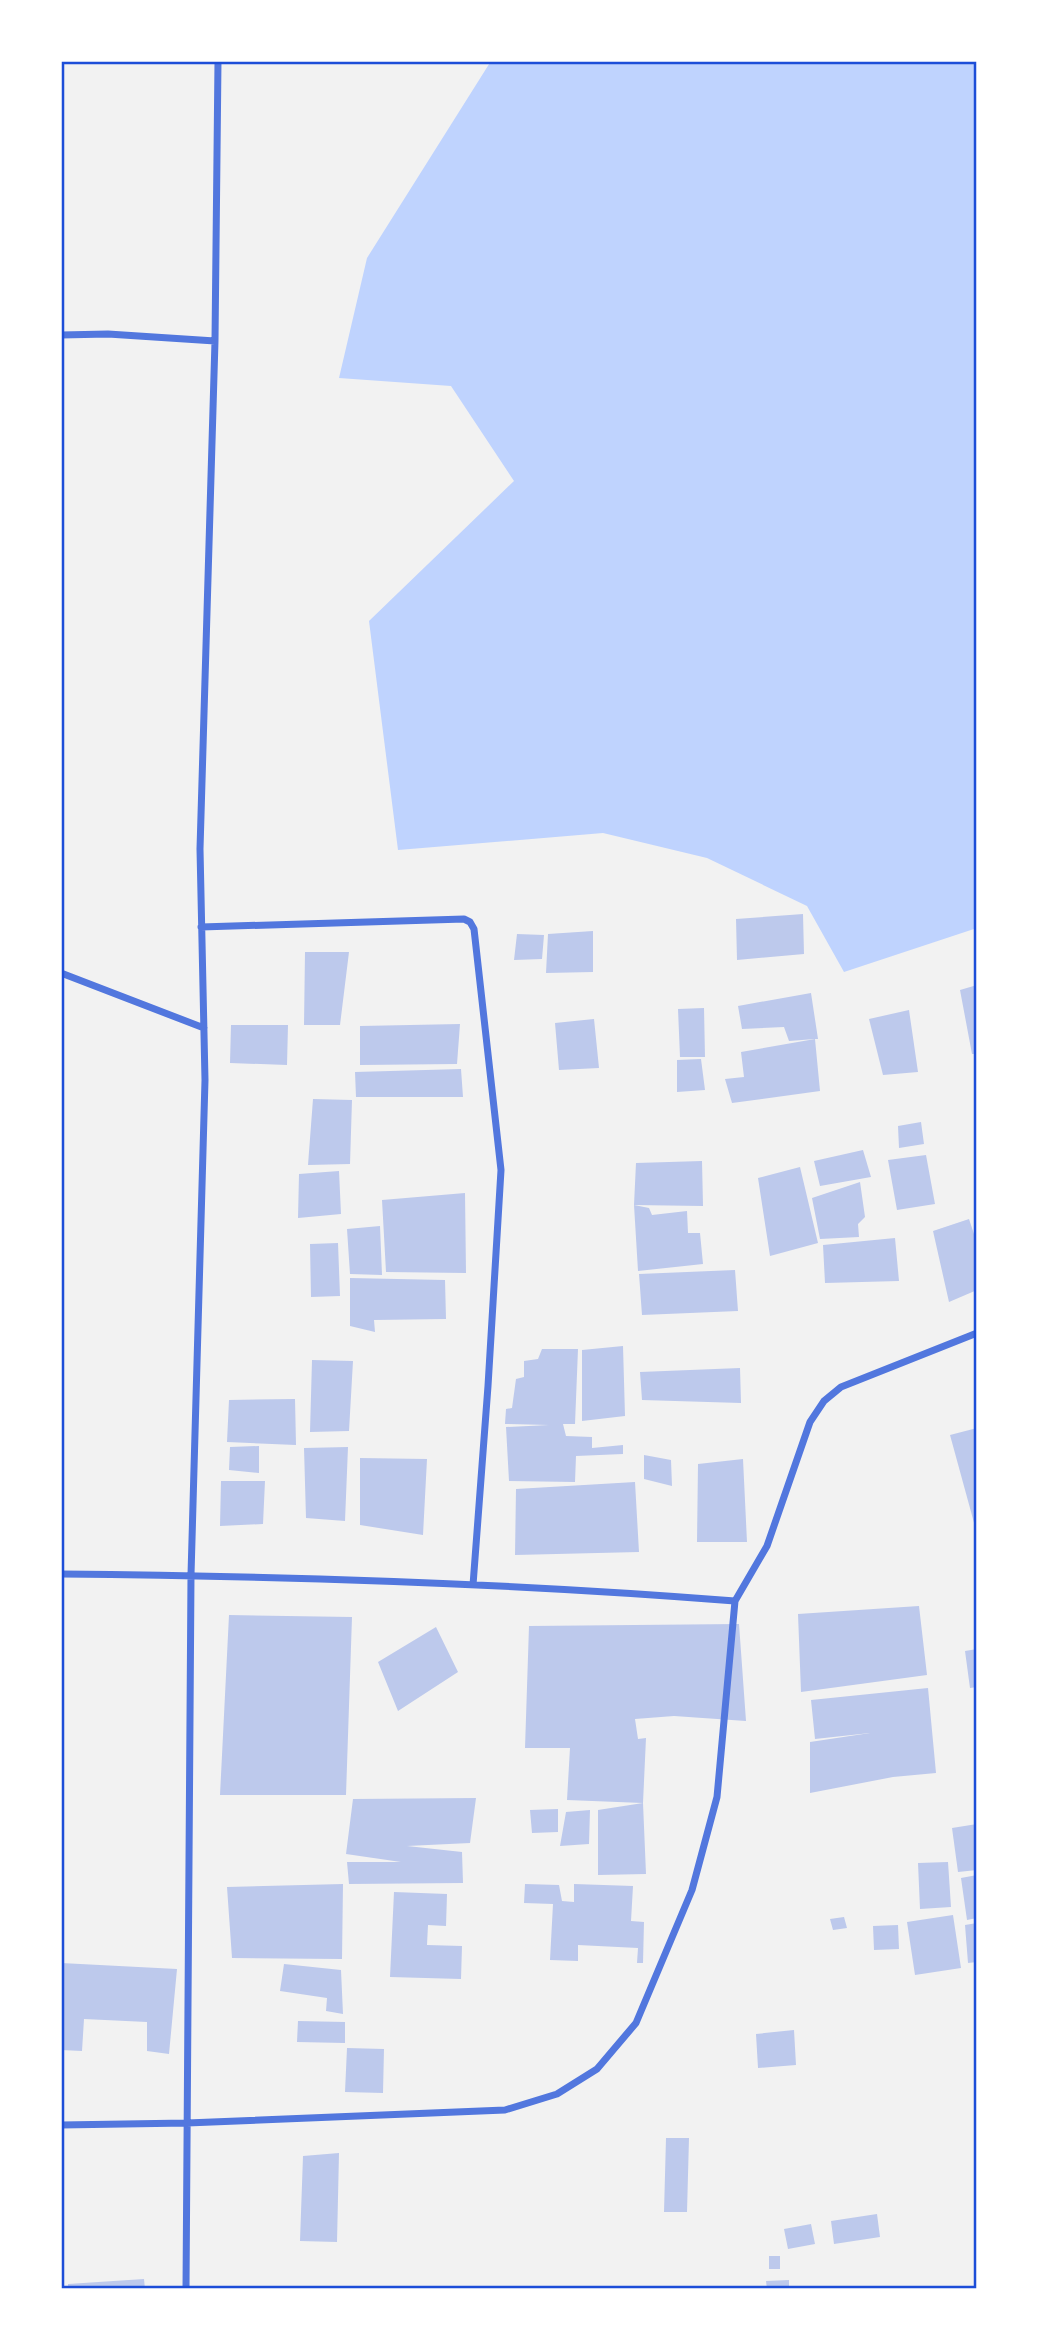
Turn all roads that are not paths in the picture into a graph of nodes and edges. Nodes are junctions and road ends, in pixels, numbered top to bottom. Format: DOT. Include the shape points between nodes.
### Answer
graph roads {
  1 [pos="218,61"];
  2 [pos="61,335"];
  3 [pos="215,341"];
  4 [pos="201,927"];
  5 [pos="61,973"];
  6 [pos="204,1028"];
  7 [pos="977,1333"];
  8 [pos="61,1574"];
  9 [pos="191,1575"];
  10 [pos="473,1585"];
  11 [pos="735,1601"];
  12 [pos="187,2123"];
  13 [pos="61,2125"];
  14 [pos="187,2289"];
  1 -- 3 [label="street"];
  2 -- 3 [label="street"];
  3 -- 4 [label="street"];
  4 -- 6 [label="street"];
  4 -- 10 [label="street" via="464,919 474,929 501,1170"];
  5 -- 6 [label="street"];
  6 -- 9 [label="street"];
  7 -- 11 [label="street" via="841,1387 824,1401 810,1422 767,1546"];
  8 -- 9 [label="street"];
  9 -- 10 [label="street"];
  9 -- 12 [label="street"];
  10 -- 11 [label="street"];
  11 -- 12 [label="street" via="717,1797 692,1890 636,2023 597,2069 556,2094 505,2110"];
  12 -- 13 [label="street"];
  12 -- 14 [label="street"];
}
